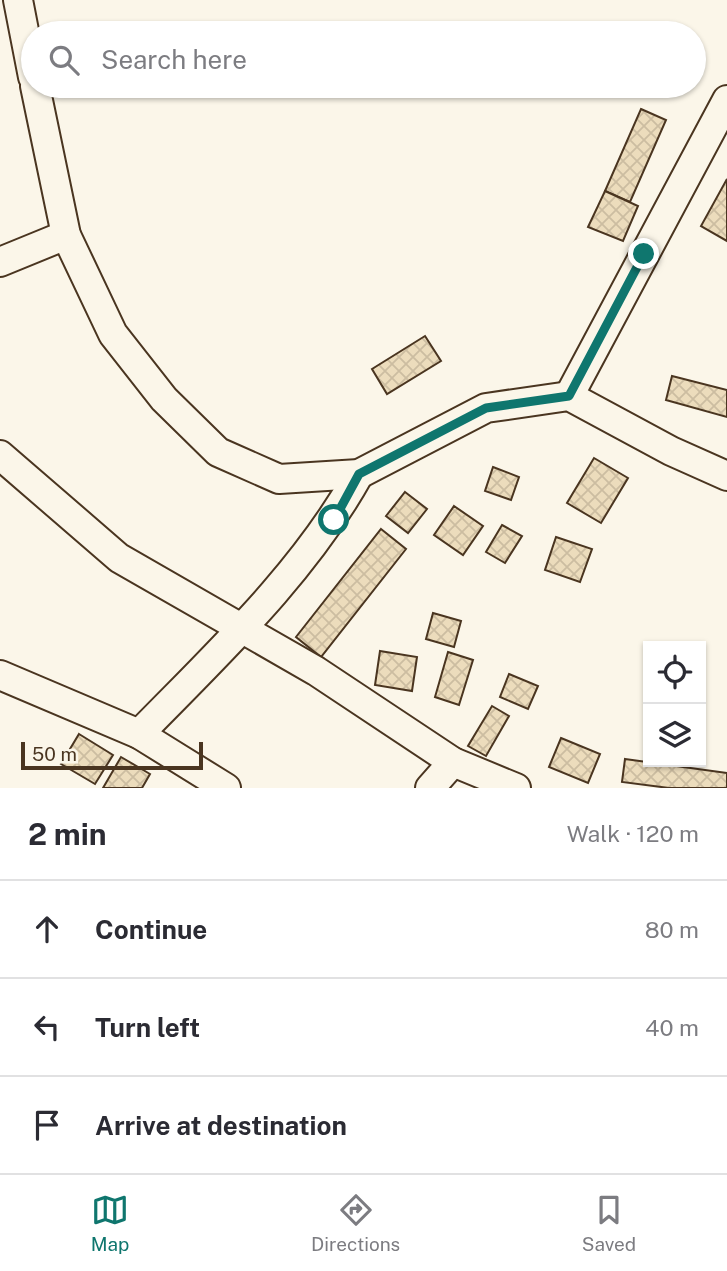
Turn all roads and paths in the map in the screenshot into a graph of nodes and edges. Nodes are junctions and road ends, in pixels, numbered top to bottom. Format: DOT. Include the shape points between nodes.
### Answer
graph roads {
  1 [pos="18,0"];
  2 [pos="22,21"];
  3 [pos="37,98"];
  4 [pos="727,100"];
  5 [pos="66,235"];
  6 [pos="0,262"];
  7 [pos="569,396"];
  8 [pos="0,455"];
  9 [pos="359,474"];
  10 [pos="727,476"];
  11 [pos="243,627"];
  12 [pos="0,675"];
  13 [pos="139,734"];
  14 [pos="453,762"];
  15 [pos="226,788"];
  16 [pos="430,788"];
  17 [pos="516,788"];
  1 -- 2 [label="street"];
  3 -- 5 [label="street"];
  4 -- 7 [label="street"];
  5 -- 6 [label="street"];
  5 -- 9 [label="street" via="113,334 164,399 218,452 279,480"];
  7 -- 9 [label="street" via="486,408"];
  7 -- 10 [label="street"];
  8 -- 11 [label="street" via="119,558"];
  9 -- 11 [label="street" via="334,520"];
  11 -- 13 [label="street"];
  11 -- 14 [label="street"];
  12 -- 13 [label="street"];
  13 -- 15 [label="street"];
  14 -- 16 [label="street"];
  14 -- 17 [label="street"];
}
